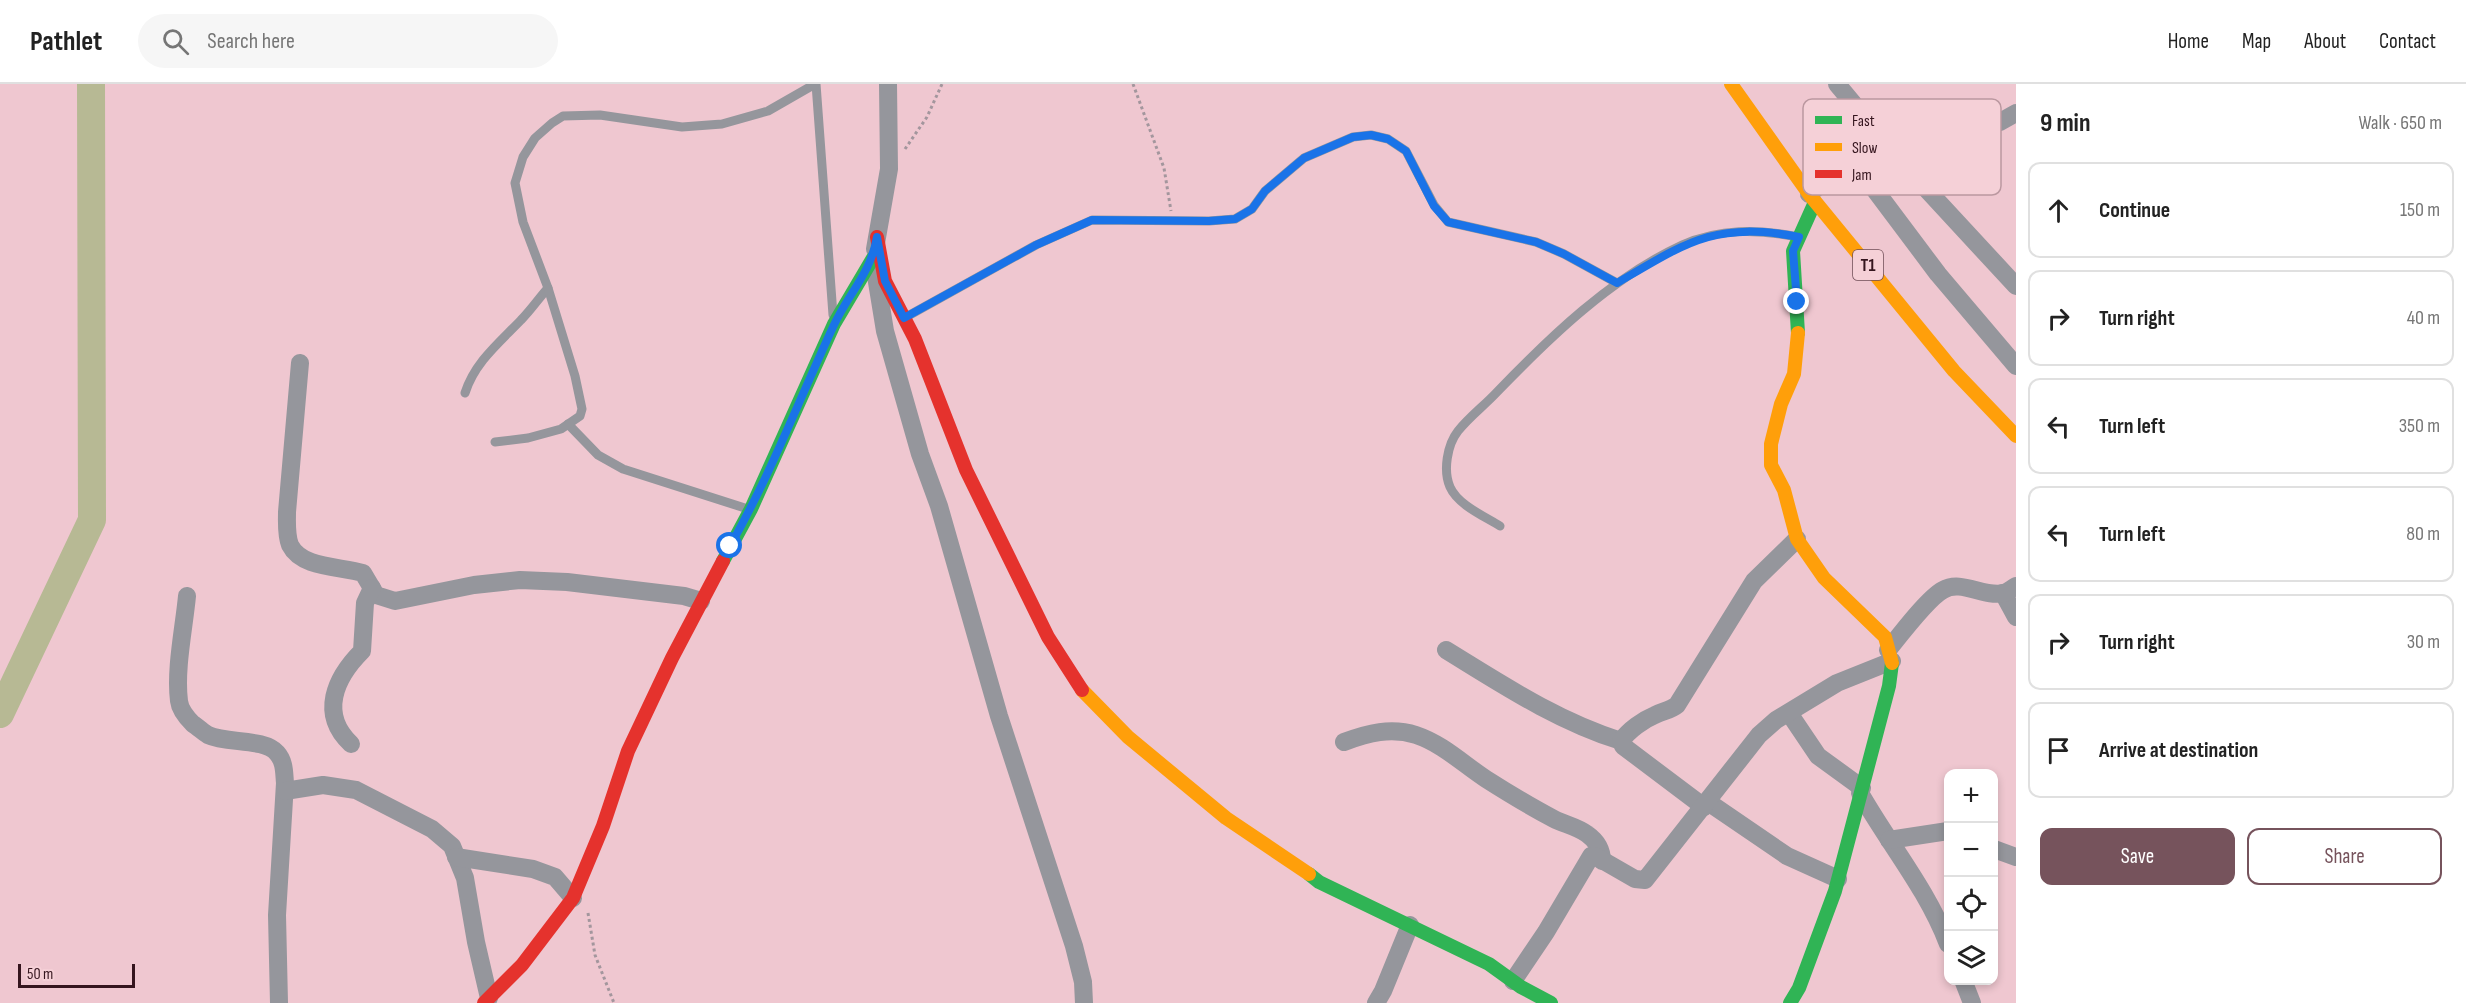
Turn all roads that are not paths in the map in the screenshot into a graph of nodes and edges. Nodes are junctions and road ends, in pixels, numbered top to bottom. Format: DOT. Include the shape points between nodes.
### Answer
graph roads {
  1 [pos="815,84"];
  2 [pos="888,84"];
  3 [pos="1731,84"];
  4 [pos="1837,84"];
  5 [pos="1850,99"];
  6 [pos="2016,113"];
  7 [pos="2001,121"];
  8 [pos="1803,185"];
  9 [pos="1810,195"];
  10 [pos="1815,195"];
  11 [pos="1879,195"];
  12 [pos="1933,195"];
  13 [pos="1812,198"];
  14 [pos="877,237"];
  15 [pos="1799,237"];
  16 [pos="873,258"];
  17 [pos="1617,283"];
  18 [pos="2016,286"];
  19 [pos="548,288"];
  20 [pos="904,318"];
  21 [pos="834,324"];
  22 [pos="300,363"];
  23 [pos="2016,366"];
  24 [pos="465,393"];
  25 [pos="568,424"];
  26 [pos="2016,436"];
  27 [pos="495,442"];
  28 [pos="751,510"];
  29 [pos="1500,526"];
  30 [pos="1797,539"];
  31 [pos="372,588"];
  32 [pos="2010,590"];
  33 [pos="187,596"];
  34 [pos="701,601"];
  35 [pos="2016,618"];
  36 [pos="1446,650"];
  37 [pos="1890,655"];
  38 [pos="1789,713"];
  39 [pos="1621,741"];
  40 [pos="1344,742"];
  41 [pos="351,744"];
  42 [pos="285,790"];
  43 [pos="1861,790"];
  44 [pos="1706,804"];
  45 [pos="1944,832"];
  46 [pos="1889,840"];
  47 [pos="1998,850"];
  48 [pos="456,856"];
  49 [pos="2016,857"];
  50 [pos="1602,861"];
  51 [pos="1838,879"];
  52 [pos="575,892"];
  53 [pos="1410,925"];
  54 [pos="1944,933"];
  55 [pos="1965,985"];
  56 [pos="1516,990"];
  57 [pos="487,1000"];
  58 [pos="279,1003"];
  59 [pos="1084,1003"];
  60 [pos="1376,1003"];
  61 [pos="1551,1003"];
  62 [pos="1790,1003"];
  63 [pos="1972,1003"];
  1 -- 19 [label="lane" via="768,111 722,124 682,127 578,115 563,116 552,123 523,157 515,183 523,222"];
  1 -- 21 [label="lane"];
  2 -- 14 [label="street" via="889,169"];
  3 -- 8 [label="main road, T1"];
  4 -- 5 [label="street"];
  6 -- 7 [label="street"];
  9 -- 13 [label="main road, T1"];
  10 -- 13 [label="street"];
  11 -- 23 [label="street" via="1938,274"];
  12 -- 18 [label="street"];
  13 -- 15 [label="main road"];
  13 -- 26 [label="main road, T1" via="1954,371"];
  14 -- 16 [label="street"];
  14 -- 20 [label="main road" via="885,281"];
  15 -- 17 [label="lane" via="1743,230 1711,235 1682,245"];
  15 -- 30 [label="main road" via="1793,251 1799,322 1794,374 1771,444 1771,465 1784,490"];
  16 -- 21 [label="main road"];
  16 -- 59 [label="street" via="885,331 999,716 1074,946"];
  17 -- 20 [label="lane" via="1536,242 1448,222 1434,206 1406,151 1388,139 1371,135 1353,137 1304,158 1265,191 1252,209 1235,219 1092,220 1036,245"];
  17 -- 29 [label="lane" via="1547,340 1457,432 1448,454 1450,489"];
  19 -- 24 [label="lane" via="479,363"];
  19 -- 25 [label="lane" via="582,409 580,416"];
  20 -- 53 [label="main road" via="966,470 1048,637 1083,691 1128,737 1226,818 1319,882"];
  21 -- 28 [label="main road"];
  22 -- 31 [label="street" via="287,534 291,546 308,561 363,573"];
  25 -- 27 [label="lane" via="528,438"];
  25 -- 28 [label="lane" via="598,455 623,469"];
  28 -- 34 [label="main road"];
  30 -- 37 [label="main road" via="1824,578 1885,637"];
  30 -- 39 [label="street" via="1754,582 1677,705 1654,715"];
  31 -- 34 [label="street" via="376,596 395,601 474,585 548,580"];
  31 -- 41 [label="street" via="365,603 362,651 340,678 333,710 335,724"];
  32 -- 35 [label="street"];
  32 -- 37 [label="street" via="1943,590 1905,628"];
  33 -- 42 [label="street" via="180,670 179,703 183,711 206,734 261,744 278,753 284,764"];
  34 -- 52 [label="main road" via="628,751"];
  36 -- 39 [label="street" via="1542,708"];
  37 -- 38 [label="street"];
  37 -- 43 [label="main road" via="1889,686"];
  38 -- 43 [label="street" via="1818,756"];
  38 -- 44 [label="street" via="1759,735"];
  39 -- 44 [label="street"];
  40 -- 50 [label="street" via="1391,730 1416,735 1442,747 1485,779 1552,818 1586,833 1599,845"];
  42 -- 48 [label="street" via="323,785 356,790 432,830 452,846"];
  42 -- 58 [label="street" via="277,915"];
  43 -- 46 [label="street"];
  43 -- 51 [label="main road"];
  44 -- 50 [label="street" via="1645,880 1635,879"];
  44 -- 51 [label="street" via="1787,856"];
  45 -- 46 [label="street"];
  46 -- 54 [label="street"];
  47 -- 49 [label="street"];
  48 -- 52 [label="street" via="533,869 555,877"];
  48 -- 57 [label="street" via="465,878"];
  50 -- 56 [label="street" via="1595,856 1588,860"];
  51 -- 62 [label="main road"];
  52 -- 57 [label="main road" via="522,965"];
  53 -- 56 [label="main road" via="1489,964"];
  53 -- 60 [label="street"];
  55 -- 63 [label="street"];
  56 -- 61 [label="main road"];
}
